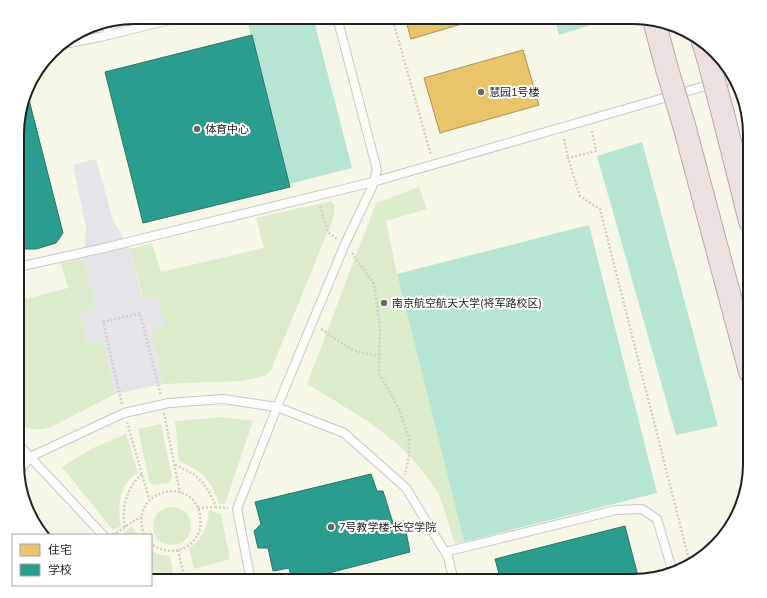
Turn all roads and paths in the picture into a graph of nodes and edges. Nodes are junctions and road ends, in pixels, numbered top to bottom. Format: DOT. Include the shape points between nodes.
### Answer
graph roads {
  1 [pos="154,24"];
  2 [pos="339,24"];
  3 [pos="394,24"];
  4 [pos="656,26"];
  5 [pos="107,28"];
  6 [pos="109,35"];
  7 [pos="75,42"];
  8 [pos="706,51"];
  9 [pos="728,79"];
  10 [pos="592,131"];
  11 [pos="564,139"];
  12 [pos="568,158"];
  13 [pos="434,165"];
  14 [pos="373,182"];
  15 [pos="743,193"];
  16 [pos="320,196"];
  17 [pos="345,244"];
  18 [pos="24,266"];
  19 [pos="312,323"];
  20 [pos="743,346"];
  21 [pos="379,355"];
  22 [pos="277,407"];
  23 [pos="24,451"];
  24 [pos="30,457"];
  25 [pos="24,465"];
  26 [pos="175,465"];
  27 [pos="142,474"];
  28 [pos="400,482"];
  29 [pos="216,507"];
  30 [pos="198,508"];
  31 [pos="237,509"];
  32 [pos="141,517"];
  33 [pos="125,527"];
  34 [pos="102,534"];
  35 [pos="114,534"];
  36 [pos="144,534"];
  37 [pos="152,545"];
  38 [pos="178,550"];
  39 [pos="445,552"];
  40 [pos="689,559"];
  41 [pos="670,567"];
  42 [pos="183,574"];
  43 [pos="250,574"];
  44 [pos="452,574"];
  1 -- 6 [label="lane"];
  2 -- 14 [label="lane" via="377,170"];
  3 -- 13 [label="path"];
  4 -- 20 [label="highway, bridge"];
  5 -- 6 [label="lane"];
  6 -- 7 [label="lane"];
  8 -- 15 [label="highway, bridge"];
  9 -- 13 [label="lane"];
  10 -- 12 [label="path" via="596,151"];
  11 -- 12 [label="path"];
  12 -- 40 [label="path" via="580,196 600,209"];
  13 -- 14 [label="lane"];
  14 -- 16 [label="lane"];
  14 -- 17 [label="lane"];
  16 -- 17 [label="path" via="328,232"];
  16 -- 18 [label="lane"];
  17 -- 19 [label="lane"];
  17 -- 21 [label="path" via="374,284 380,327"];
  19 -- 21 [label="path" via="346,347 364,355"];
  19 -- 22 [label="lane"];
  21 -- 28 [label="path" via="379,373 399,408 409,438 405,476"];
  22 -- 24 [label="lane" via="223,399 169,403 124,413"];
  22 -- 28 [label="lane" via="344,433"];
  22 -- 31 [label="lane"];
  23 -- 24 [label="lane"];
  24 -- 25 [label="lane"];
  24 -- 34 [label="lane"];
  26 -- 29 [label="path" via="200,478"];
  27 -- 33 [label="path" via="126,497"];
  28 -- 39 [label="lane"];
  29 -- 30 [label="path"];
  29 -- 31 [label="path"];
  30 -- 32 [label="path" via="187,496 168,491 150,499 143,508"];
  30 -- 38 [label="path" via="201,522 199,532 187,547"];
  31 -- 43 [label="lane"];
  32 -- 33 [label="path"];
  32 -- 36 [label="path"];
  33 -- 35 [label="path"];
  37 -- 38 [label="path" via="168,551"];
  38 -- 42 [label="path"];
  39 -- 41 [label="lane" via="616,510 642,509 657,519"];
  39 -- 44 [label="lane"];
}
